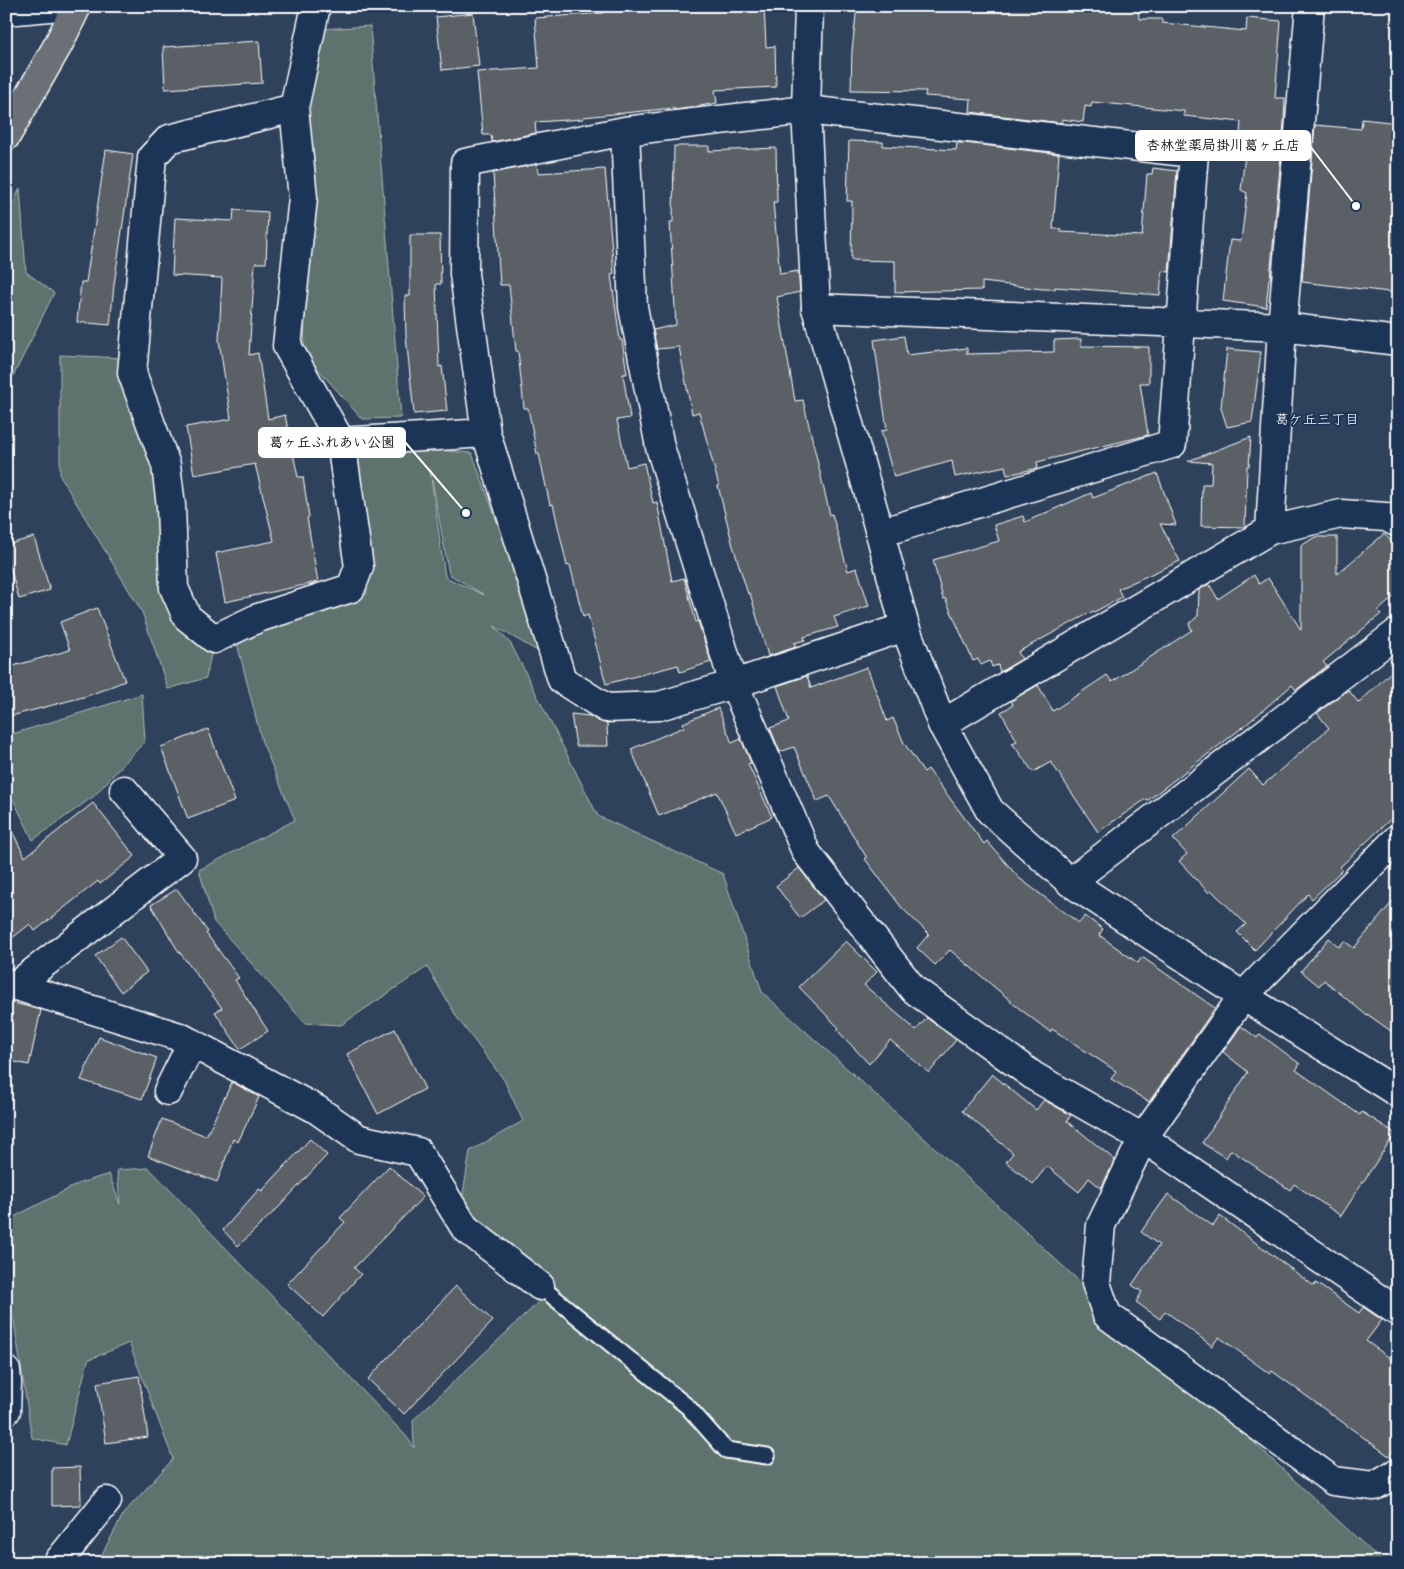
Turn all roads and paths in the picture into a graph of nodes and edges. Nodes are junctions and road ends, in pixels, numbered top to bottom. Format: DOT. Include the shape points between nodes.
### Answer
graph roads {
  1 [pos="60,6"];
  2 [pos="77,6"];
  3 [pos="316,6"];
  4 [pos="809,6"];
  5 [pos="1310,6"];
  6 [pos="6,10"];
  7 [pos="294,108"];
  8 [pos="806,110"];
  9 [pos="625,131"];
  10 [pos="6,136"];
  11 [pos="816,308"];
  12 [pos="1181,322"];
  13 [pos="1282,327"];
  14 [pos="1398,341"];
  15 [pos="486,433"];
  16 [pos="341,442"];
  17 [pos="1398,523"];
  18 [pos="1270,530"];
  19 [pos="880,533"];
  20 [pos="905,627"];
  21 [pos="1398,632"];
  22 [pos="734,684"];
  23 [pos="942,724"];
  24 [pos="124,790"];
  25 [pos="1398,838"];
  26 [pos="1070,882"];
  27 [pos="11,985"];
  28 [pos="1243,996"];
  29 [pos="192,1043"];
  30 [pos="168,1092"];
  31 [pos="1398,1093"];
  32 [pos="1143,1138"];
  33 [pos="540,1286"];
  34 [pos="1398,1312"];
  35 [pos="6,1371"];
  36 [pos="6,1411"];
  37 [pos="767,1456"];
  38 [pos="1398,1472"];
  39 [pos="107,1501"];
  40 [pos="57,1563"];
  1 -- 6 [label="street"];
  2 -- 10 [label="highway"];
  3 -- 7 [label="street"];
  4 -- 8 [label="street"];
  5 -- 13 [label="street"];
  7 -- 16 [label="street" via="303,198 287,346"];
  7 -- 16 [label="street" via="169,139 152,157 132,373 166,465 174,588 187,618 214,639 258,618 351,588 359,567"];
  8 -- 9 [label="street"];
  8 -- 11 [label="street"];
  8 -- 12 [label="street" via="1194,153"];
  9 -- 15 [label="street" via="465,163 464,274"];
  9 -- 22 [label="street" via="633,307 660,447"];
  11 -- 12 [label="street"];
  11 -- 19 [label="street"];
  12 -- 13 [label="street"];
  12 -- 19 [label="street" via="1172,444"];
  13 -- 14 [label="street"];
  13 -- 18 [label="street"];
  15 -- 16 [label="street"];
  15 -- 22 [label="street" via="562,680 606,708 659,706"];
  17 -- 18 [label="street" via="1386,516 1341,514"];
  18 -- 23 [label="street"];
  19 -- 20 [label="street"];
  20 -- 22 [label="street"];
  20 -- 23 [label="street"];
  21 -- 26 [label="street"];
  22 -- 32 [label="street" via="806,852 913,989 1035,1077"];
  23 -- 26 [label="street" via="990,811"];
  24 -- 27 [label="street" via="182,858"];
  25 -- 28 [label="street"];
  26 -- 28 [label="street"];
  27 -- 29 [label="street" via="180,1036"];
  28 -- 31 [label="street"];
  28 -- 32 [label="street"];
  29 -- 30 [label="street"];
  29 -- 33 [label="street" via="316,1109 359,1139 418,1152 465,1228"];
  32 -- 34 [label="street"];
  32 -- 38 [label="street" via="1101,1225 1096,1282 1107,1315 1333,1481 1374,1486"];
  33 -- 37 [label="lane" via="688,1407 726,1450"];
  35 -- 36 [label="street"];
  39 -- 40 [label="street"];
}
